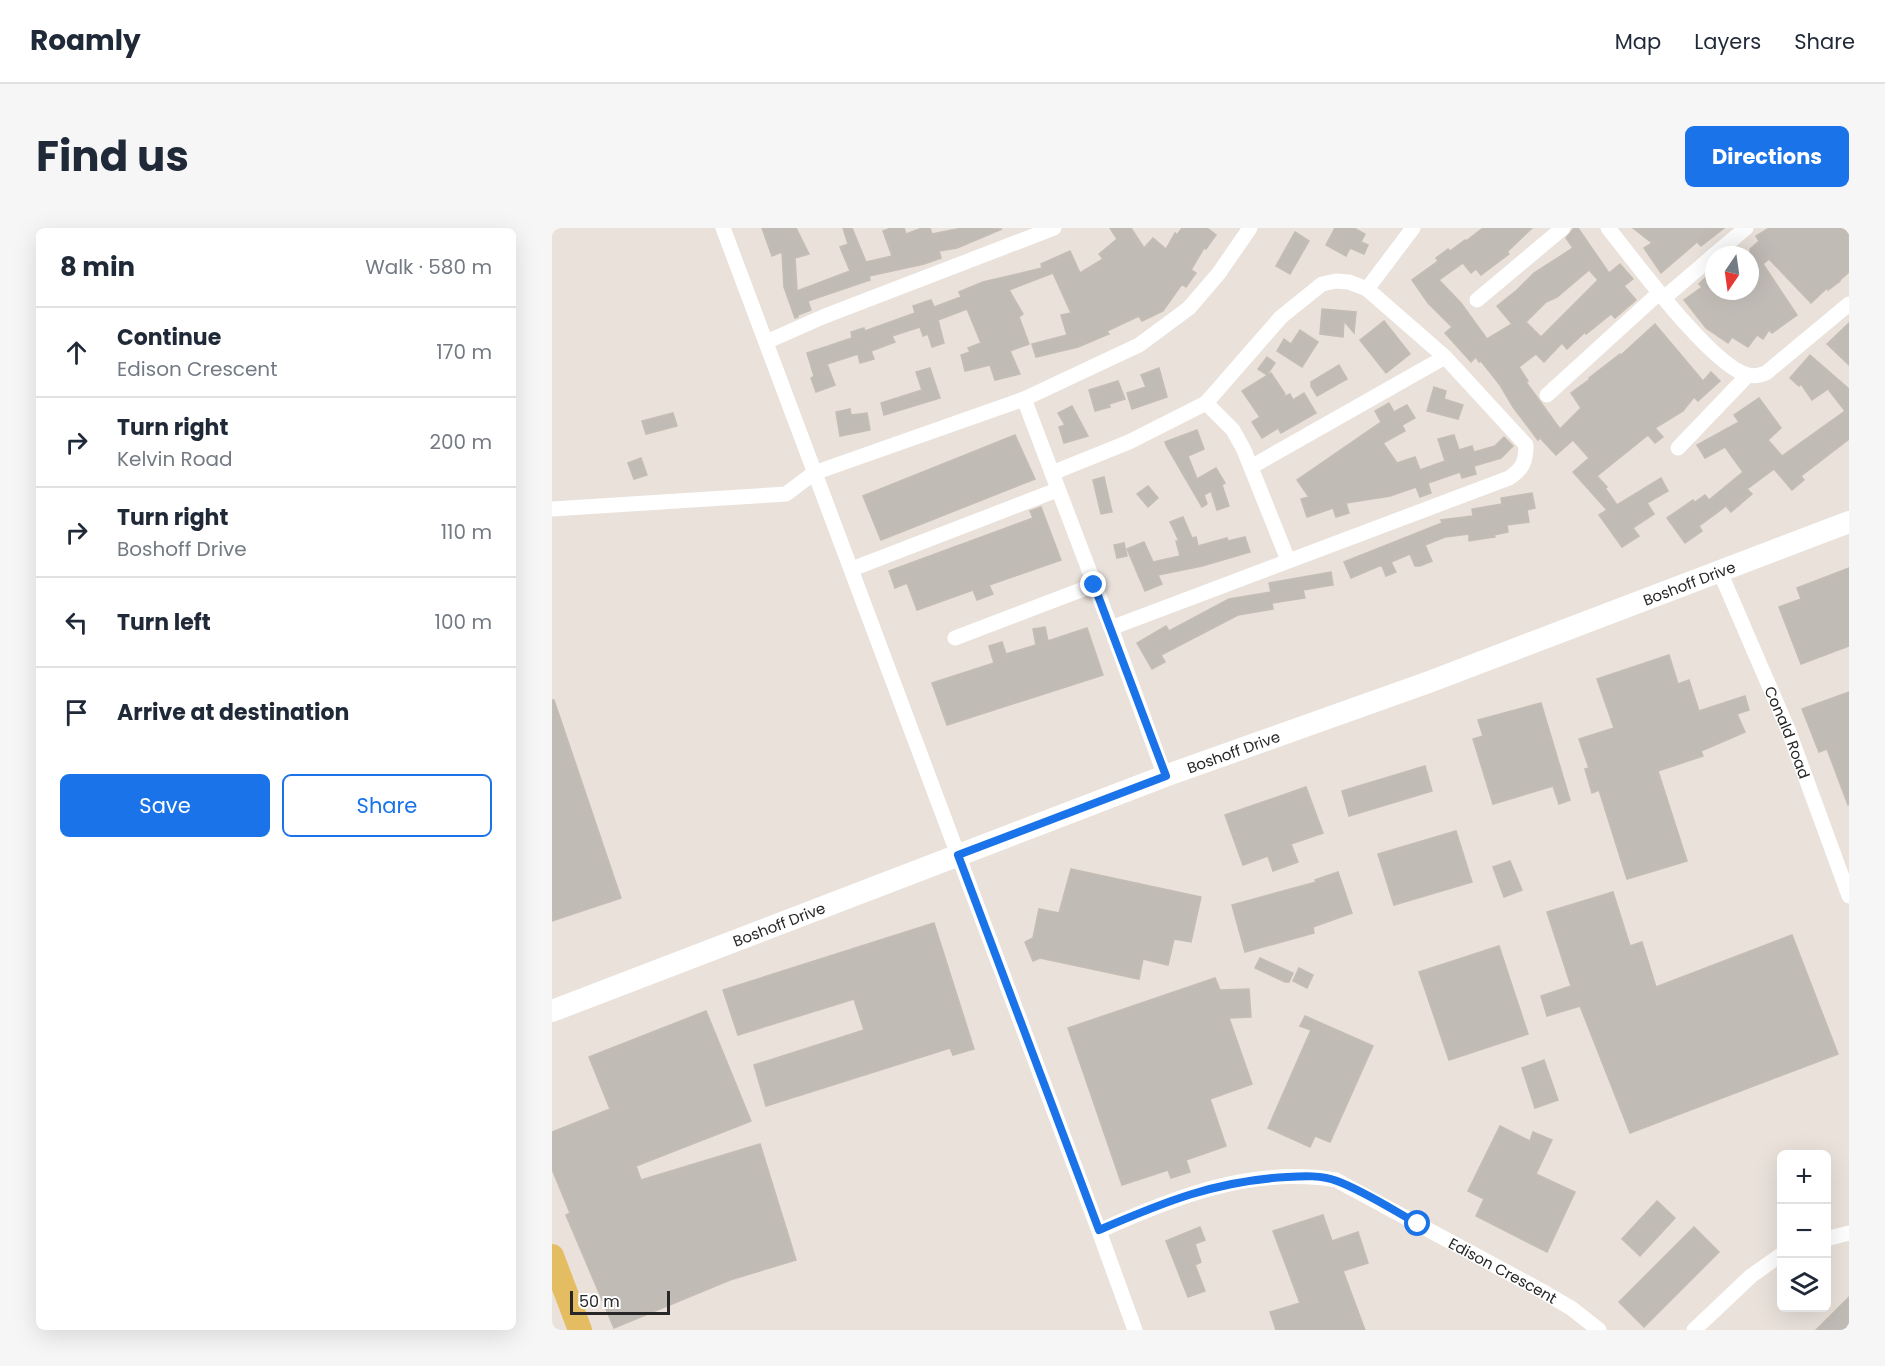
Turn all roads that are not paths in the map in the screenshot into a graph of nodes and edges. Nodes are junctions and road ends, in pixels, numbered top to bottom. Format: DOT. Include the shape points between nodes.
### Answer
graph roads {
  1 [pos="723,228"];
  2 [pos="1054,228"];
  3 [pos="1250,228"];
  4 [pos="1413,228"];
  5 [pos="1563,228"];
  6 [pos="1608,228"];
  7 [pos="1746,228"];
  8 [pos="1725,246"];
  9 [pos="1705,262"];
  10 [pos="1367,289"];
  11 [pos="1662,295"];
  12 [pos="1477,300"];
  13 [pos="1849,304"];
  14 [pos="766,342"];
  15 [pos="1445,357"];
  16 [pos="1748,375"];
  17 [pos="1547,395"];
  18 [pos="1024,399"];
  19 [pos="1206,403"];
  20 [pos="1678,448"];
  21 [pos="1251,466"];
  22 [pos="1052,472"];
  23 [pos="814,473"];
  24 [pos="1057,490"];
  25 [pos="552,509"];
  26 [pos="1849,522"];
  27 [pos="1288,560"];
  28 [pos="852,569"];
  29 [pos="1720,572"];
  30 [pos="1094,585"];
  31 [pos="1111,628"];
  32 [pos="955,638"];
  33 [pos="1166,776"];
  34 [pos="958,855"];
  35 [pos="1849,896"];
  36 [pos="552,1011"];
  37 [pos="1099,1230"];
  38 [pos="1849,1233"];
  39 [pos="1831,1238"];
  40 [pos="552,1256"];
  41 [pos="1777,1258"];
  42 [pos="552,1302"];
  43 [pos="562,1330"];
  44 [pos="580,1330"];
  45 [pos="1135,1330"];
  46 [pos="1599,1330"];
  47 [pos="1694,1330"];
  1 -- 14 [label="street"];
  2 -- 14 [label="street"];
  3 -- 18 [label="street" via="1189,308 1139,345"];
  4 -- 10 [label="street"];
  5 -- 12 [label="street"];
  6 -- 11 [label="street"];
  7 -- 8 [label="street"];
  9 -- 11 [label="street"];
  10 -- 15 [label="street"];
  10 -- 19 [label="street" via="1350,282 1322,284 1281,317"];
  11 -- 16 [label="street" via="1720,360"];
  11 -- 17 [label="street"];
  13 -- 16 [label="street" via="1766,373"];
  14 -- 23 [label="street"];
  15 -- 21 [label="street"];
  15 -- 27 [label="street" via="1526,445 1520,471"];
  16 -- 20 [label="street"];
  18 -- 22 [label="street"];
  18 -- 23 [label="street"];
  19 -- 21 [label="street" via="1233,430"];
  19 -- 22 [label="street" via="1128,442"];
  21 -- 27 [label="street"];
  22 -- 24 [label="street"];
  23 -- 25 [label="street" via="786,494"];
  23 -- 28 [label="street"];
  24 -- 28 [label="street"];
  24 -- 30 [label="street"];
  26 -- 29 [label="main road, Boshoff Drive"];
  27 -- 31 [label="street"];
  28 -- 34 [label="street"];
  29 -- 33 [label="main road, Boshoff Drive"];
  29 -- 35 [label="street, Conald Road" via="1789,732"];
  30 -- 31 [label="street"];
  30 -- 32 [label="street"];
  31 -- 33 [label="street"];
  33 -- 34 [label="main road, Boshoff Drive"];
  34 -- 36 [label="main road, Boshoff Drive"];
  34 -- 37 [label="street"];
  37 -- 45 [label="street"];
  37 -- 46 [label="street, Edison Crescent" via="1202,1190 1253,1179 1300,1176 1336,1180 1542,1291"];
  38 -- 39 [label="street"];
  40 -- 44 [label="main road"];
  41 -- 47 [label="street" via="1751,1276"];
  42 -- 43 [label="main road"];
}
